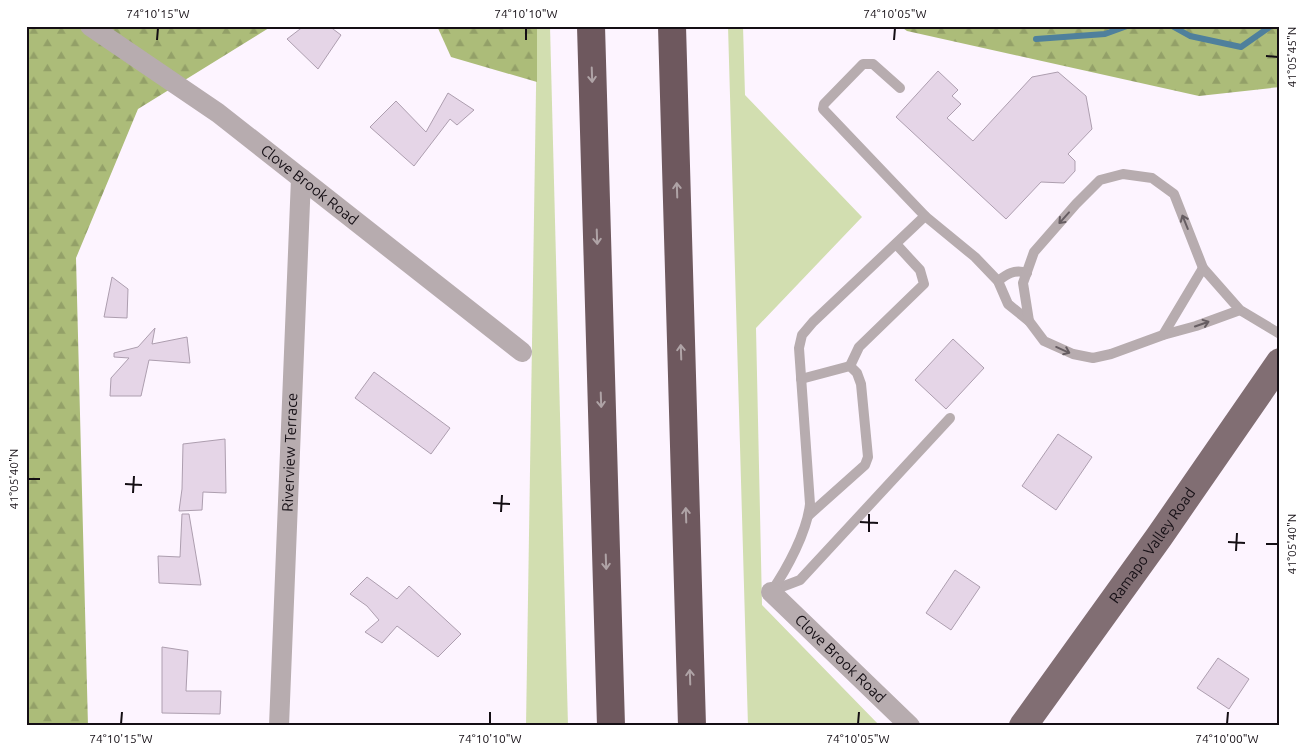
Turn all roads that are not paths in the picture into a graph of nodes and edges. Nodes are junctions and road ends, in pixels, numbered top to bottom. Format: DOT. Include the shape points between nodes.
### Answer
graph roads {
  1 [pos="90,26"];
  2 [pos="591,26"];
  3 [pos="672,26"];
  4 [pos="900,88"];
  5 [pos="301,178"];
  6 [pos="925,216"];
  7 [pos="896,244"];
  8 [pos="1203,268"];
  9 [pos="1027,273"];
  10 [pos="998,281"];
  11 [pos="1240,310"];
  12 [pos="1029,321"];
  13 [pos="1280,334"];
  14 [pos="1163,335"];
  15 [pos="522,352"];
  16 [pos="1280,362"];
  17 [pos="850,366"];
  18 [pos="801,379"];
  19 [pos="950,418"];
  20 [pos="809,515"];
  21 [pos="770,592"];
  22 [pos="278,726"];
  23 [pos="611,726"];
  24 [pos="692,726"];
  25 [pos="910,726"];
  26 [pos="1023,726"];
  1 -- 5 [label="street, Clove Brook Road" via="218,113"];
  2 -- 23 [label="highway, one-way"];
  24 -- 3 [label="highway, one-way"];
  4 -- 6 [label="lane" via="873,64 863,64 824,104 823,109"];
  5 -- 15 [label="street, Clove Brook Road"];
  5 -- 22 [label="street, Riverview Terrace"];
  6 -- 7 [label="lane"];
  6 -- 10 [label="lane" via="975,257"];
  7 -- 17 [label="lane" via="920,270 924,284 860,347"];
  7 -- 18 [label="lane" via="802,334"];
  8 -- 9 [label="lane, one-way" via="1174,194 1152,178 1123,174 1100,180 1076,204 1034,252"];
  8 -- 11 [label="lane"];
  8 -- 14 [label="lane"];
  9 -- 10 [label="lane" via="1020,270 1010,272"];
  9 -- 12 [label="lane" via="1023,283"];
  10 -- 12 [label="lane" via="1008,304"];
  11 -- 13 [label="lane"];
  14 -- 11 [label="lane, one-way"];
  12 -- 14 [label="lane, one-way" via="1044,341 1073,354 1093,358"];
  16 -- 26 [label="main road, Ramapo Valley Road"];
  17 -- 18 [label="lane"];
  17 -- 20 [label="lane" via="861,384 868,457 865,465"];
  18 -- 20 [label="lane"];
  19 -- 21 [label="lane" via="800,580"];
  20 -- 21 [label="lane" via="784,573"];
  21 -- 25 [label="street, Clove Brook Road"];
}
